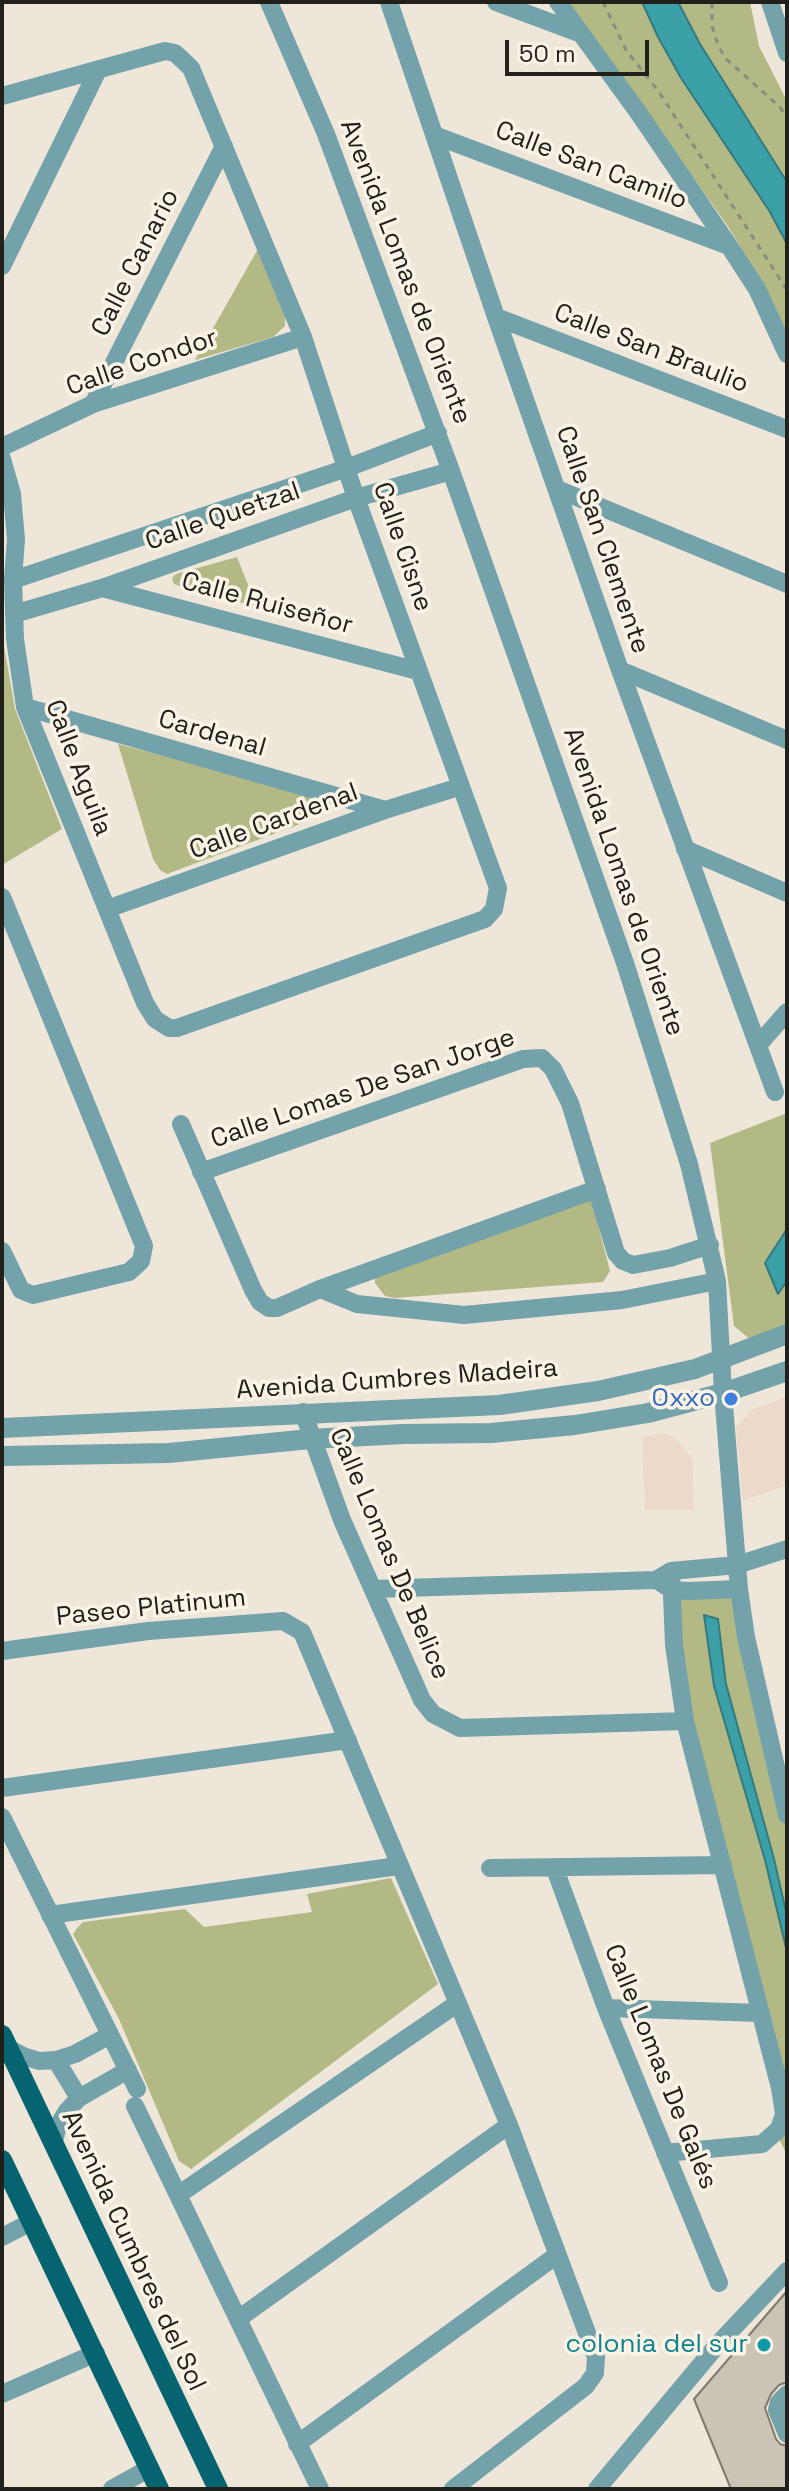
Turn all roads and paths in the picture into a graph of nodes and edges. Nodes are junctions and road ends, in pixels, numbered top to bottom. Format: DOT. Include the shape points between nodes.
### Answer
graph roads {
  1 [pos="269,2"];
  2 [pos="389,2"];
  3 [pos="496,2"];
  4 [pos="558,2"];
  5 [pos="603,2"];
  6 [pos="712,2"];
  7 [pos="770,2"];
  8 [pos="580,33"];
  9 [pos="787,53"];
  10 [pos="98,70"];
  11 [pos="2,96"];
  12 [pos="787,119"];
  13 [pos="434,135"];
  14 [pos="224,146"];
  15 [pos="729,246"];
  16 [pos="2,266"];
  17 [pos="787,290"];
  18 [pos="496,317"];
  19 [pos="303,337"];
  20 [pos="787,354"];
  21 [pos="93,404"];
  22 [pos="787,429"];
  23 [pos="438,433"];
  24 [pos="2,447"];
  25 [pos="2,459"];
  26 [pos="347,468"];
  27 [pos="451,471"];
  28 [pos="557,489"];
  29 [pos="356,498"];
  30 [pos="13,580"];
  31 [pos="787,584"];
  32 [pos="102,588"];
  33 [pos="14,614"];
  34 [pos="620,670"];
  35 [pos="418,671"];
  36 [pos="25,707"];
  37 [pos="787,740"];
  38 [pos="459,787"];
  39 [pos="385,810"];
  40 [pos="685,849"];
  41 [pos="787,893"];
  42 [pos="2,897"];
  43 [pos="107,909"];
  44 [pos="787,1012"];
  45 [pos="169,1028"];
  46 [pos="759,1044"];
  47 [pos="775,1092"];
  48 [pos="181,1124"];
  49 [pos="201,1172"];
  50 [pos="597,1189"];
  51 [pos="710,1245"];
  52 [pos="2,1251"];
  53 [pos="717,1281"];
  54 [pos="320,1289"];
  55 [pos="787,1334"];
  56 [pos="722,1360"];
  57 [pos="787,1371"];
  58 [pos="723,1393"];
  59 [pos="303,1412"];
  60 [pos="2,1428"];
  61 [pos="310,1439"];
  62 [pos="2,1456"];
  63 [pos="787,1549"];
  64 [pos="737,1565"];
  65 [pos="666,1580"];
  66 [pos="373,1589"];
  67 [pos="739,1589"];
  68 [pos="2,1651"];
  69 [pos="685,1721"];
  70 [pos="348,1740"];
  71 [pos="2,1788"];
  72 [pos="787,1815"];
  73 [pos="2,1817"];
  74 [pos="723,1865"];
  75 [pos="398,1866"];
  76 [pos="490,1868"];
  77 [pos="555,1869"];
  78 [pos="50,1915"];
  79 [pos="458,2003"];
  80 [pos="606,2008"];
  81 [pos="760,2013"];
  82 [pos="110,2035"];
  83 [pos="5,2041"];
  84 [pos="56,2060"];
  85 [pos="128,2070"];
  86 [pos="79,2098"];
  87 [pos="509,2125"];
  88 [pos="53,2144"];
  89 [pos="665,2153"];
  90 [pos="2,2160"];
  91 [pos="178,2195"];
  92 [pos="33,2221"];
  93 [pos="2,2237"];
  94 [pos="557,2255"];
  95 [pos="787,2271"];
  96 [pos="719,2283"];
  97 [pos="238,2319"];
  98 [pos="96,2353"];
  99 [pos="2,2394"];
  100 [pos="783,2398"];
  101 [pos="787,2434"];
  102 [pos="297,2444"];
  103 [pos="150,2468"];
  104 [pos="112,2489"];
  105 [pos="159,2489"];
  106 [pos="218,2489"];
  107 [pos="320,2489"];
  108 [pos="453,2489"];
  109 [pos="597,2489"];
  1 -- 23 [label="street, Avenida Lomas de Oriente" via="326,134"];
  2 -- 13 [label="street, Calle San Clemente"];
  3 -- 8 [label="street"];
  4 -- 8 [label="street"];
  5 -- 17 [label="path" via="626,50 659,92"];
  6 -- 12 [label="path" via="712,26 725,58"];
  7 -- 9 [label="street"];
  8 -- 15 [label="street"];
  10 -- 11 [label="street, Calle Cisne"];
  10 -- 14 [label="street, Calle Cisne" via="165,51 175,53 191,68"];
  10 -- 16 [label="street"];
  13 -- 15 [label="street, Calle San Camilo"];
  13 -- 18 [label="street, Calle San Clemente"];
  14 -- 19 [label="street, Calle Cisne"];
  14 -- 21 [label="street, Calle Canario"];
  15 -- 20 [label="street" via="757,289"];
  18 -- 22 [label="street, Calle San Braulio"];
  18 -- 28 [label="street, Calle San Clemente"];
  19 -- 21 [label="street, Calle Condor"];
  19 -- 26 [label="street, Calle Cisne"];
  21 -- 24 [label="street, Calle Condor"];
  23 -- 26 [label="street, Calle Quetzal"];
  23 -- 27 [label="street, Avenida Lomas de Oriente"];
  25 -- 30 [label="street, Calle Aguila" via="14,509"];
  26 -- 29 [label="street, Calle Cisne"];
  26 -- 30 [label="street, Calle Quetzal"];
  27 -- 29 [label="street, Calle Quetzal"];
  27 -- 51 [label="street, Avenida Lomas de Oriente" via="654,1048"];
  28 -- 31 [label="street"];
  28 -- 34 [label="street, Calle San Clemente"];
  29 -- 32 [label="street, Calle Quetzal"];
  29 -- 35 [label="street, Calle Cisne"];
  30 -- 33 [label="street, Calle Aguila"];
  32 -- 33 [label="street, Calle Quetzal"];
  32 -- 35 [label="street, Calle Ruiseñor"];
  33 -- 36 [label="street, Calle Aguila"];
  34 -- 37 [label="street"];
  34 -- 40 [label="street, Calle San Clemente"];
  35 -- 38 [label="street, Calle Cisne"];
  36 -- 39 [label="street, Cardenal"];
  36 -- 43 [label="street, Calle Aguila"];
  38 -- 39 [label="street, Calle Cardenal"];
  38 -- 45 [label="street, Calle Cisne" via="498,888 494,909 485,919"];
  39 -- 43 [label="street, Calle Cardenal"];
  40 -- 41 [label="street"];
  40 -- 46 [label="street, Calle San Clemente"];
  42 -- 52 [label="street" via="144,1246 141,1261 129,1272 33,1295 21,1290"];
  43 -- 45 [label="street, Calle Aguila" via="145,1003"];
  44 -- 46 [label="street"];
  46 -- 47 [label="street, Calle San Clemente"];
  48 -- 49 [label="street"];
  49 -- 50 [label="street, Calle Lomas De San Jorge" via="523,1059 542,1058 570,1103"];
  49 -- 54 [label="street" via="260,1302 277,1308"];
  50 -- 51 [label="street" via="623,1261 633,1265"];
  50 -- 54 [label="street"];
  51 -- 53 [label="street, Avenida Lomas de Oriente"];
  53 -- 54 [label="street" via="622,1300 464,1315 357,1304"];
  53 -- 56 [label="street, Avenida Lomas de Oriente"];
  55 -- 56 [label="street, Avenida Cumbres Madeira"];
  56 -- 58 [label="street, Avenida Lomas de Oriente"];
  56 -- 59 [label="street, Avenida Cumbres Madeira" via="598,1391 499,1405"];
  57 -- 58 [label="street, Avenida Cumbres Madeira"];
  58 -- 61 [label="street, Avenida Cumbres Madeira" via="575,1425"];
  58 -- 64 [label="street, Avenida Lomas de Oriente"];
  59 -- 60 [label="street, Avenida Cumbres Madeira"];
  59 -- 61 [label="street, Calle Lomas De Belice"];
  61 -- 62 [label="street, Avenida Cumbres Madeira" via="169,1453"];
  61 -- 66 [label="street, Calle Lomas De Belice"];
  63 -- 64 [label="street"];
  64 -- 65 [label="street"];
  64 -- 67 [label="street, Avenida Lomas de Oriente"];
  65 -- 66 [label="street"];
  65 -- 67 [label="street"];
  65 -- 69 [label="street"];
  66 -- 69 [label="street, Calle Lomas De Belice" via="422,1700 433,1714 460,1728"];
  67 -- 72 [label="street, Avenida Lomas de Oriente"];
  68 -- 70 [label="street, Paseo Platinum" via="148,1631 283,1621 302,1632"];
  69 -- 74 [label="street"];
  70 -- 71 [label="street"];
  70 -- 75 [label="street"];
  73 -- 78 [label="street"];
  74 -- 77 [label="street"];
  74 -- 81 [label="street"];
  75 -- 78 [label="street"];
  75 -- 79 [label="street"];
  76 -- 77 [label="street"];
  77 -- 80 [label="street, Calle Lomas De Galés"];
  78 -- 82 [label="street"];
  79 -- 87 [label="street"];
  79 -- 91 [label="street"];
  80 -- 81 [label="street"];
  80 -- 89 [label="street, Calle Lomas De Galés"];
  81 -- 89 [label="street" via="780,2088 784,2114 779,2129 762,2144"];
  82 -- 84 [label="street"];
  82 -- 85 [label="street"];
  83 -- 84 [label="street" via="23,2056"];
  83 -- 88 [label="main road, Avenida Cumbres del Sol"];
  84 -- 86 [label="street"];
  85 -- 86 [label="street"];
  85 -- 91 [label="street"];
  86 -- 88 [label="street" via="58,2126"];
  87 -- 94 [label="street"];
  87 -- 97 [label="street"];
  88 -- 106 [label="main road, Avenida Cumbres del Sol"];
  89 -- 96 [label="street, Calle Lomas De Galés"];
  90 -- 92 [label="main road"];
  91 -- 97 [label="street"];
  92 -- 93 [label="street"];
  92 -- 98 [label="main road"];
  94 -- 102 [label="street"];
  94 -- 108 [label="street" via="594,2345 595,2373 586,2386"];
  95 -- 109 [label="street"];
  97 -- 102 [label="street"];
  98 -- 99 [label="street"];
  98 -- 103 [label="main road"];
  100 -- 101 [label="street" via="777,2410"];
  102 -- 107 [label="street"];
  103 -- 104 [label="street"];
  103 -- 105 [label="main road"];
}
